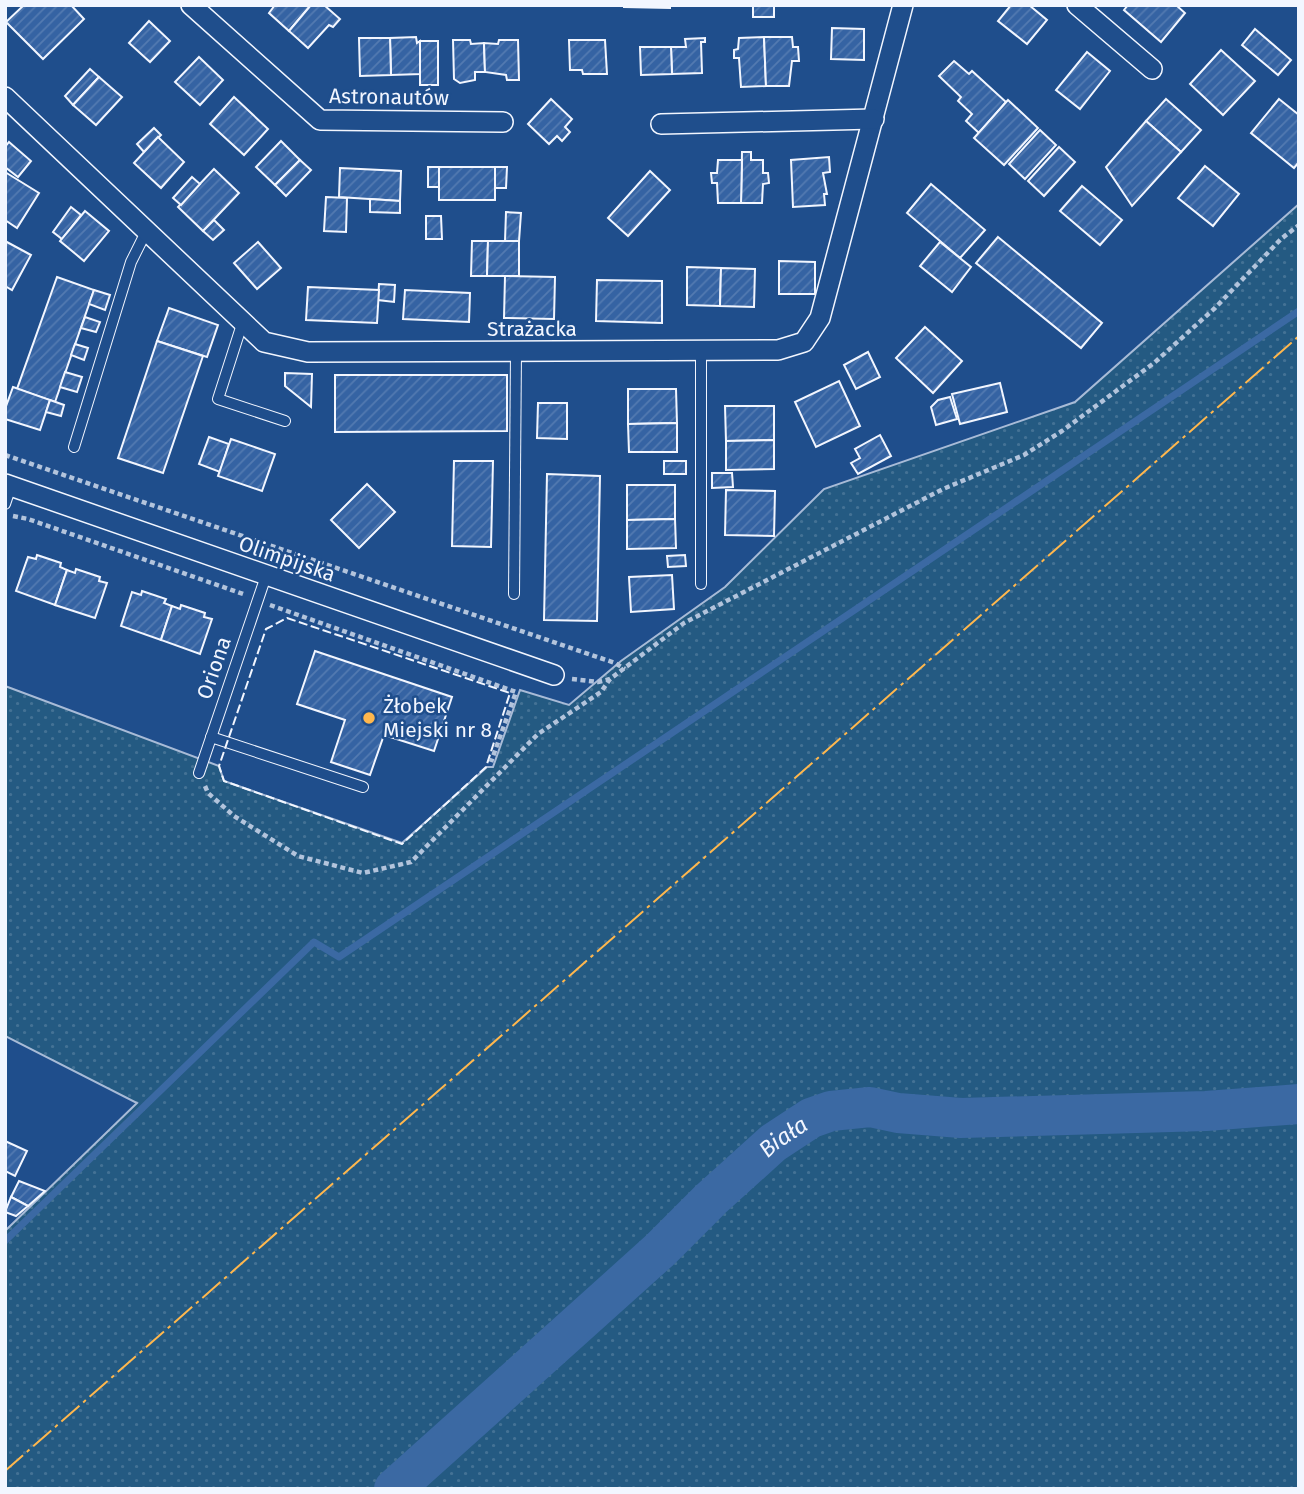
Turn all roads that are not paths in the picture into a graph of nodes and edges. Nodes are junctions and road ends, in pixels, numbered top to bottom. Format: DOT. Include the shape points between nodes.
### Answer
graph roads {
  1 [pos="191,5"];
  2 [pos="903,5"];
  3 [pos="1077,5"];
  4 [pos="1152,69"];
  5 [pos="5,97"];
  6 [pos="874,119"];
  7 [pos="503,122"];
  8 [pos="661,124"];
  9 [pos="147,230"];
  10 [pos="243,320"];
  11 [pos="701,351"];
  12 [pos="516,352"];
  13 [pos="285,421"];
  14 [pos="75,447"];
  15 [pos="7,491"];
  16 [pos="266,576"];
  17 [pos="701,584"];
  18 [pos="514,594"];
  19 [pos="554,675"];
  20 [pos="211,737"];
  21 [pos="198,773"];
  22 [pos="363,787"];
  1 -- 7 [label="street, Astronautów" via="320,120"];
  2 -- 6 [label="street, Strażacka"];
  3 -- 4 [label="street"];
  5 -- 9 [label="street, Strażacka"];
  6 -- 8 [label="street"];
  6 -- 11 [label="street, Strażacka" via="820,317 804,342 778,350"];
  9 -- 10 [label="street, Strażacka"];
  9 -- 14 [label="lane" via="131,262"];
  10 -- 12 [label="street, Strażacka" via="264,342 308,352"];
  10 -- 13 [label="lane" via="218,399"];
  11 -- 12 [label="street, Strażacka"];
  11 -- 17 [label="lane"];
  12 -- 18 [label="lane"];
  15 -- 16 [label="street, Olimpijska"];
  16 -- 19 [label="street, Olimpijska"];
  16 -- 20 [label="lane, Oriona"];
  20 -- 21 [label="lane, Oriona"];
  20 -- 22 [label="lane"];
}
